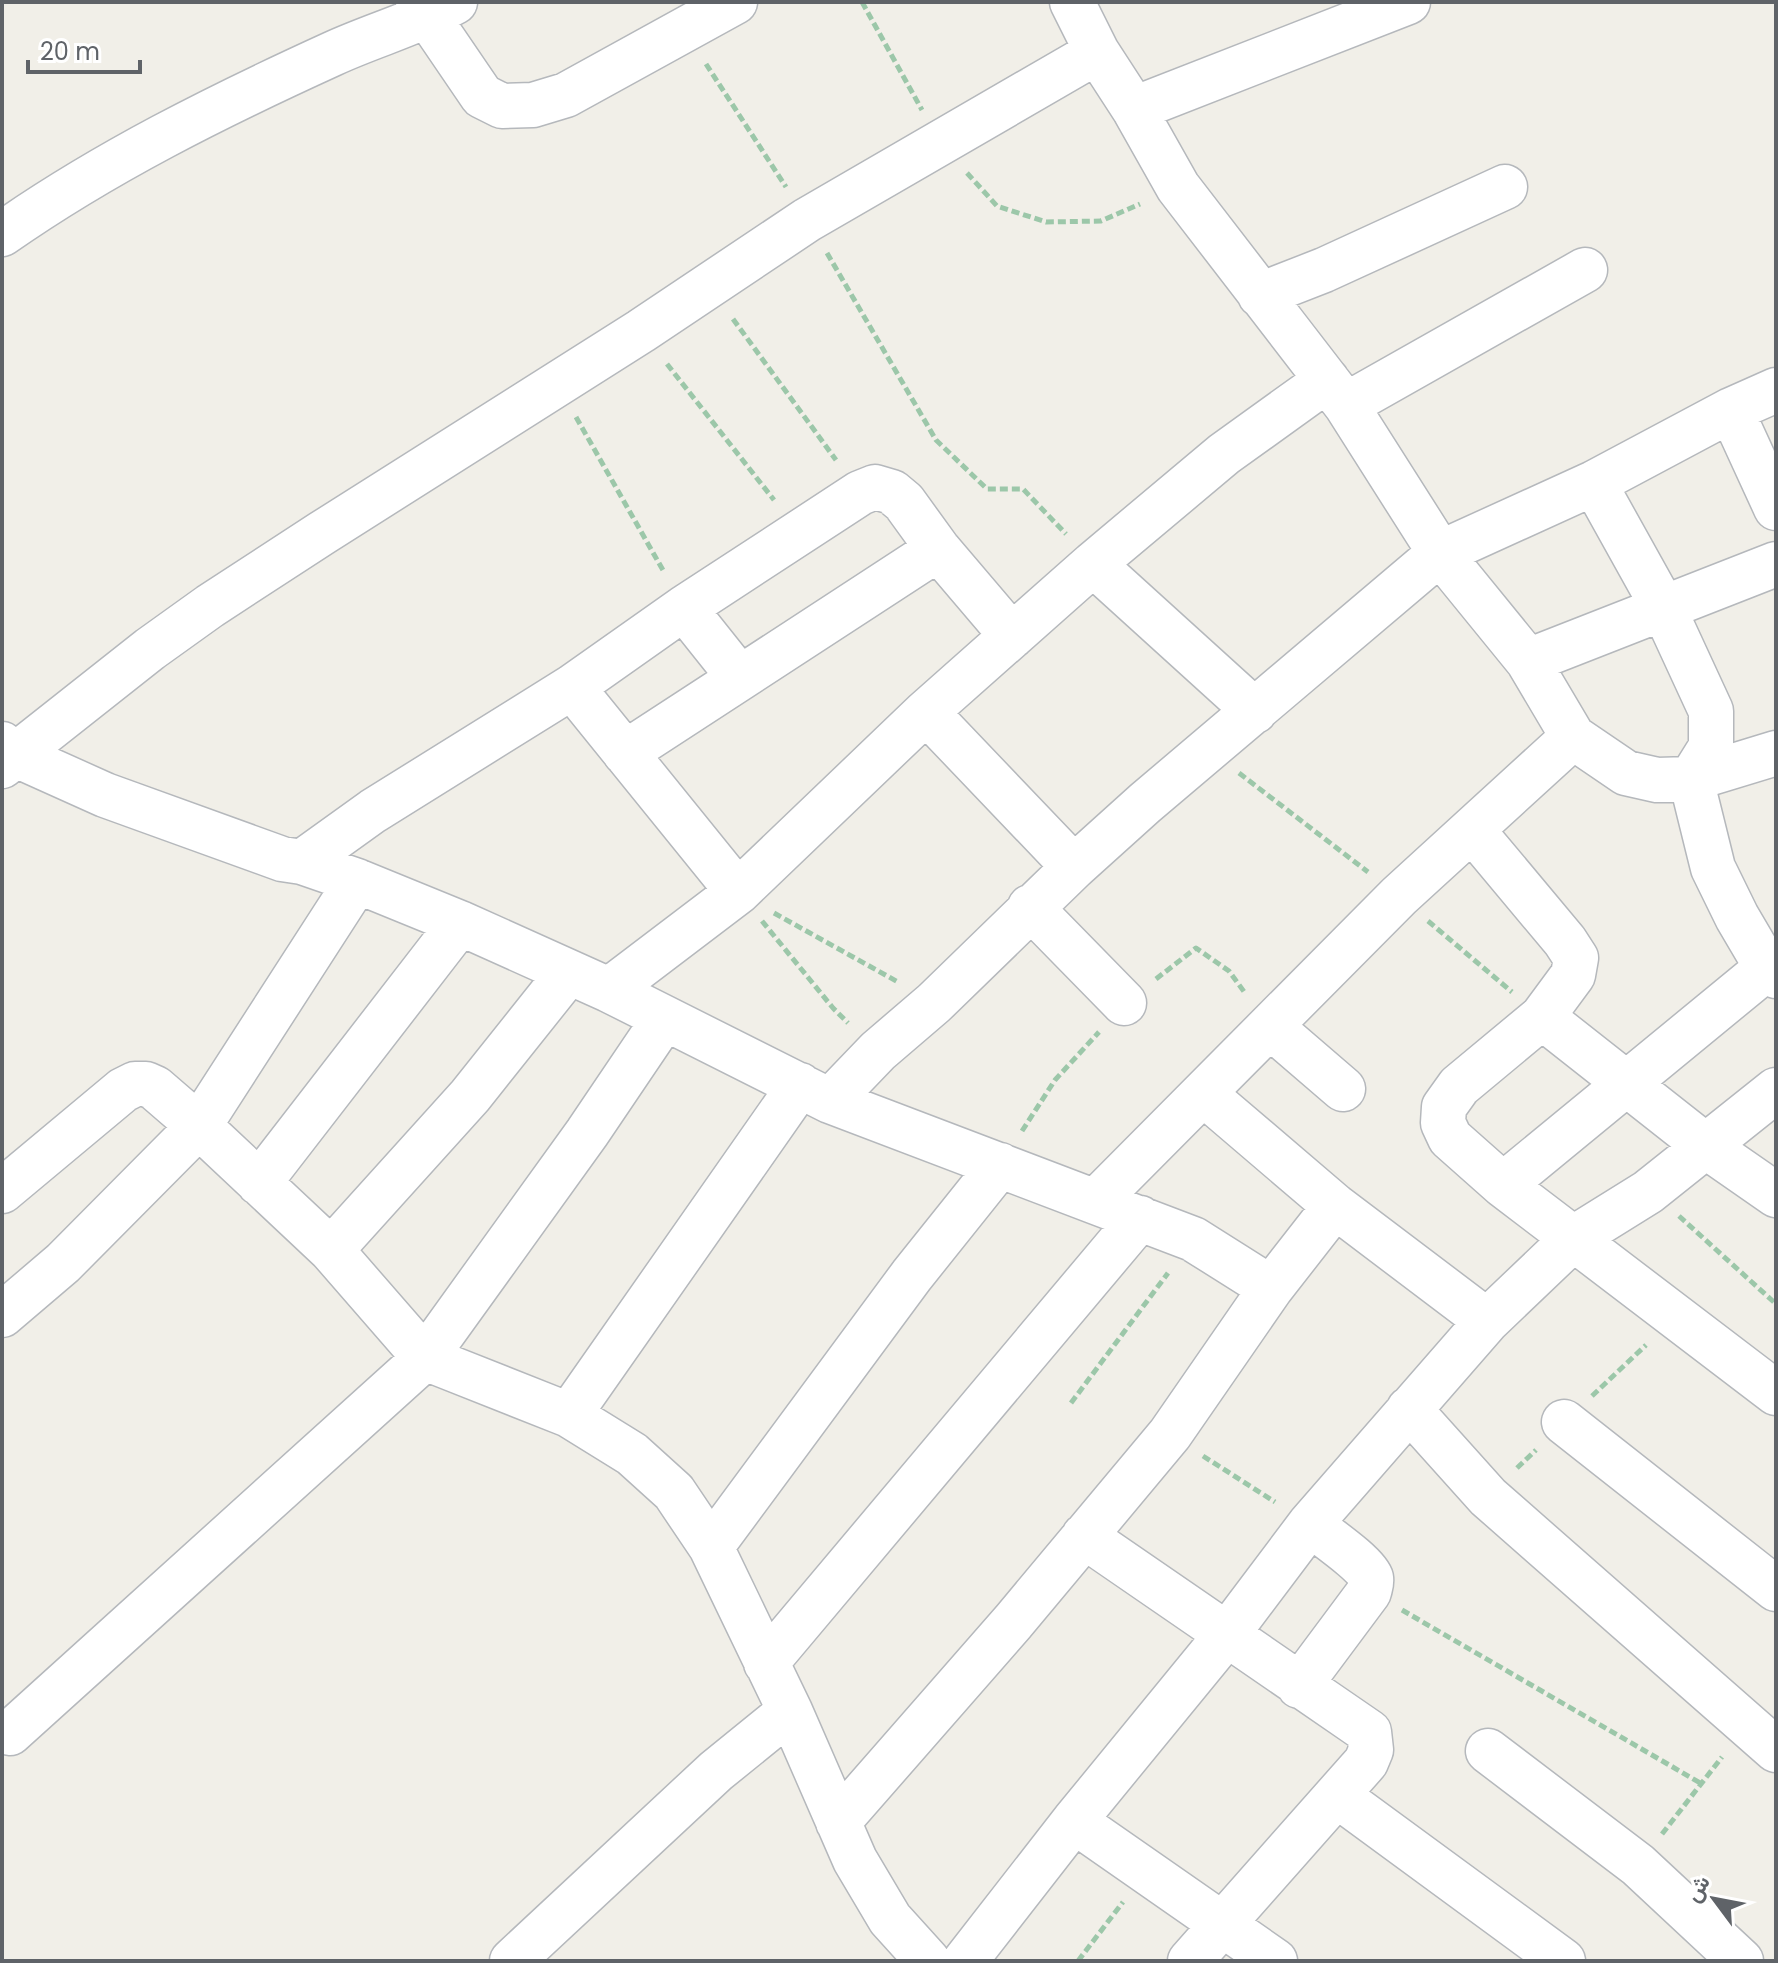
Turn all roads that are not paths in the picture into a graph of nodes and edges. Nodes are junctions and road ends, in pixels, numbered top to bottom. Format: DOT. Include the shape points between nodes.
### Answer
graph roads {
  1 [pos="735,2"];
  2 [pos="1072,2"];
  3 [pos="1408,2"];
  4 [pos="433,7"];
  5 [pos="1097,52"];
  6 [pos="1134,109"];
  7 [pos="1505,187"];
  8 [pos="2,234"];
  9 [pos="1585,270"];
  10 [pos="1260,295"];
  11 [pos="1776,390"];
  12 [pos="1337,393"];
  13 [pos="1731,410"];
  14 [pos="1594,483"];
  15 [pos="1776,508"];
  16 [pos="938,549"];
  17 [pos="1440,553"];
  18 [pos="1093,564"];
  19 [pos="1776,564"];
  20 [pos="1663,607"];
  21 [pos="684,608"];
  22 [pos="1012,636"];
  23 [pos="1528,661"];
  24 [pos="739,677"];
  25 [pos="572,687"];
  26 [pos="1255,711"];
  27 [pos="926,712"];
  28 [pos="1573,737"];
  29 [pos="625,753"];
  30 [pos="1776,753"];
  31 [pos="7,755"];
  32 [pos="1691,779"];
  33 [pos="1473,831"];
  34 [pos="302,862"];
  35 [pos="1074,867"];
  36 [pos="357,881"];
  37 [pos="738,892"];
  38 [pos="1030,907"];
  39 [pos="460,923"];
  40 [pos="1771,972"];
  41 [pos="568,973"];
  42 [pos="609,990"];
  43 [pos="1124,1003"];
  44 [pos="1542,1017"];
  45 [pos="664,1019"];
  46 [pos="1271,1027"];
  47 [pos="1627,1085"];
  48 [pos="1343,1089"];
  49 [pos="1776,1090"];
  50 [pos="815,1093"];
  51 [pos="1205,1095"];
  52 [pos="199,1126"];
  53 [pos="1707,1147"];
  54 [pos="1000,1165"];
  55 [pos="259,1183"];
  56 [pos="1503,1185"];
  57 [pos="2,1191"];
  58 [pos="1776,1195"];
  59 [pos="1096,1201"];
  60 [pos="1335,1206"];
  61 [pos="1140,1218"];
  62 [pos="1574,1238"];
  63 [pos="331,1250"];
  64 [pos="1271,1288"];
  65 [pos="2,1315"];
  66 [pos="1487,1321"];
  67 [pos="425,1358"];
  68 [pos="1772,1381"];
  69 [pos="1409,1409"];
  70 [pos="569,1415"];
  71 [pos="1564,1422"];
  72 [pos="1310,1524"];
  73 [pos="1084,1536"];
  74 [pos="711,1547"];
  75 [pos="1776,1589"];
  76 [pos="1228,1633"];
  77 [pos="766,1663"];
  78 [pos="1299,1686"];
  79 [pos="790,1711"];
  80 [pos="10,1733"];
  81 [pos="1776,1750"];
  82 [pos="1488,1751"];
  83 [pos="1338,1796"];
  84 [pos="1074,1821"];
  85 [pos="838,1822"];
  86 [pos="1222,1923"];
  87 [pos="512,1961"];
  88 [pos="928,1961"];
  89 [pos="965,1961"];
  90 [pos="1190,1961"];
  91 [pos="1275,1961"];
  92 [pos="1563,1961"];
  93 [pos="1741,1961"];
  1 -- 4 [label="street" via="566,95 533,105 502,106 482,96"];
  2 -- 5 [label="street"];
  3 -- 6 [label="street"];
  4 -- 8 [label="street" via="186,123 60,193"];
  5 -- 6 [label="street"];
  5 -- 31 [label="street" via="807,220 210,606"];
  6 -- 10 [label="street" via="1178,187"];
  7 -- 10 [label="street"];
  9 -- 12 [label="street"];
  10 -- 12 [label="street"];
  11 -- 13 [label="street"];
  12 -- 17 [label="street"];
  12 -- 18 [label="street" via="1224,454"];
  13 -- 14 [label="street"];
  13 -- 15 [label="street"];
  14 -- 17 [label="street"];
  14 -- 20 [label="street"];
  16 -- 21 [label="street" via="904,502 875,487"];
  16 -- 22 [label="street"];
  16 -- 24 [label="street"];
  17 -- 23 [label="street"];
  17 -- 26 [label="street"];
  18 -- 22 [label="street"];
  18 -- 26 [label="street"];
  19 -- 20 [label="street"];
  20 -- 23 [label="street"];
  20 -- 32 [label="street" via="1711,711 1711,747"];
  21 -- 24 [label="street"];
  21 -- 25 [label="street"];
  22 -- 27 [label="street"];
  23 -- 28 [label="street"];
  24 -- 29 [label="street"];
  25 -- 29 [label="street"];
  25 -- 34 [label="street" via="373,811"];
  26 -- 35 [label="street"];
  27 -- 35 [label="street"];
  27 -- 37 [label="street"];
  28 -- 32 [label="street" via="1626,773 1657,780"];
  28 -- 33 [label="street"];
  29 -- 37 [label="street"];
  30 -- 32 [label="street"];
  31 -- 34 [label="street" via="105,795"];
  32 -- 40 [label="street" via="1713,868"];
  33 -- 44 [label="street" via="1576,958 1573,975"];
  33 -- 46 [label="street" via="1399,896"];
  34 -- 36 [label="street"];
  35 -- 38 [label="street"];
  36 -- 39 [label="street"];
  36 -- 52 [label="street"];
  37 -- 42 [label="street"];
  38 -- 43 [label="street"];
  38 -- 50 [label="street" via="934,1003 878,1051"];
  39 -- 41 [label="street"];
  39 -- 55 [label="street"];
  40 -- 47 [label="street"];
  41 -- 42 [label="street"];
  41 -- 63 [label="street" via="470,1096"];
  42 -- 45 [label="street"];
  44 -- 47 [label="street"];
  44 -- 56 [label="street" via="1459,1086 1444,1107 1443,1123 1450,1138"];
  45 -- 50 [label="street"];
  45 -- 67 [label="street"];
  46 -- 48 [label="street"];
  46 -- 51 [label="street"];
  47 -- 53 [label="street"];
  47 -- 56 [label="street"];
  49 -- 53 [label="street"];
  50 -- 54 [label="street"];
  50 -- 70 [label="street"];
  51 -- 59 [label="street"];
  51 -- 60 [label="street"];
  52 -- 55 [label="street"];
  52 -- 57 [label="street" via="155,1088 135,1084"];
  52 -- 65 [label="street" via="63,1263"];
  53 -- 58 [label="street"];
  53 -- 62 [label="street"];
  54 -- 59 [label="street"];
  54 -- 74 [label="street"];
  55 -- 63 [label="street"];
  56 -- 62 [label="street"];
  59 -- 61 [label="street"];
  60 -- 64 [label="street"];
  60 -- 66 [label="street"];
  61 -- 64 [label="street" via="1193,1239"];
  61 -- 77 [label="street"];
  62 -- 66 [label="street"];
  62 -- 68 [label="street" via="1676,1317"];
  63 -- 67 [label="street"];
  64 -- 73 [label="street" via="1170,1434"];
  66 -- 69 [label="street"];
  67 -- 70 [label="street"];
  67 -- 80 [label="street"];
  69 -- 72 [label="street"];
  69 -- 81 [label="street" via="1488,1497"];
  70 -- 74 [label="street" via="632,1454 674,1492"];
  71 -- 75 [label="street"];
  72 -- 76 [label="street"];
  72 -- 78 [label="street" via="1372,1581"];
  73 -- 76 [label="street"];
  73 -- 85 [label="street"];
  74 -- 77 [label="street"];
  76 -- 78 [label="street"];
  76 -- 84 [label="street"];
  77 -- 79 [label="street"];
  78 -- 83 [label="street" via="1369,1732 1366,1762"];
  79 -- 85 [label="street"];
  79 -- 87 [label="street" via="716,1771"];
  82 -- 93 [label="street" via="1638,1865"];
  83 -- 86 [label="street"];
  83 -- 92 [label="street"];
  84 -- 86 [label="street"];
  84 -- 89 [label="street"];
  85 -- 88 [label="street" via="890,1919"];
  86 -- 90 [label="street"];
  86 -- 91 [label="street"];
}
